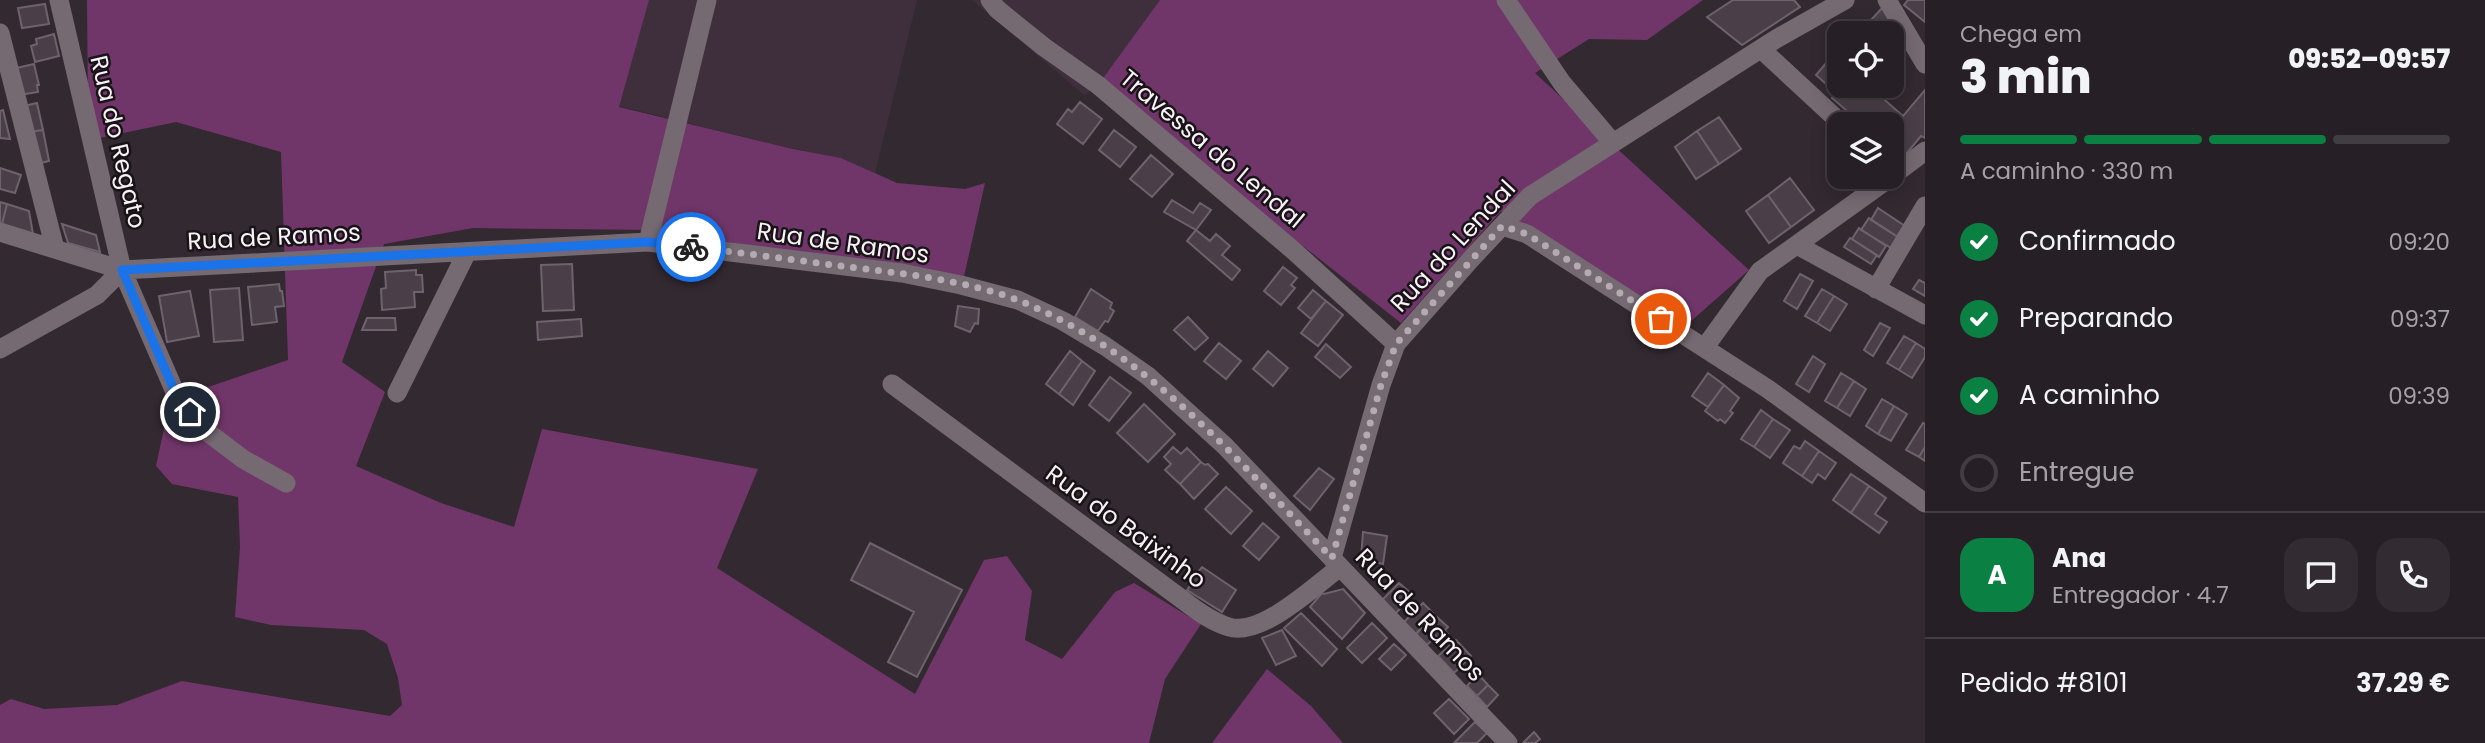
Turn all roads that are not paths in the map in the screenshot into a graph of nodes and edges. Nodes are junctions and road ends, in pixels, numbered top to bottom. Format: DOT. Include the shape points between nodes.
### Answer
graph roads {
  1 [pos="60,0"];
  2 [pos="707,0"];
  3 [pos="990,0"];
  4 [pos="1506,0"];
  5 [pos="1845,0"];
  6 [pos="1886,0"];
  7 [pos="0,33"];
  8 [pos="1761,49"];
  9 [pos="1925,64"];
  10 [pos="1829,112"];
  11 [pos="1613,143"];
  12 [pos="1925,151"];
  13 [pos="1904,166"];
  14 [pos="1872,189"];
  15 [pos="1925,206"];
  16 [pos="1502,226"];
  17 [pos="0,232"];
  18 [pos="648,242"];
  19 [pos="1797,245"];
  20 [pos="55,249"];
  21 [pos="467,252"];
  22 [pos="122,270"];
  23 [pos="1877,289"];
  24 [pos="1925,316"];
  25 [pos="1396,344"];
  26 [pos="1705,348"];
  27 [pos="0,349"];
  28 [pos="892,384"];
  29 [pos="397,393"];
  30 [pos="286,483"];
  31 [pos="1925,503"];
  32 [pos="1336,563"];
  33 [pos="1508,743"];
  1 -- 22 [label="street, Rua do Regato"];
  2 -- 18 [label="street"];
  3 -- 25 [label="street, Travessa do Lendal" via="1294,251"];
  4 -- 11 [label="street" via="1562,83"];
  5 -- 8 [label="street, Rua do Lendal"];
  6 -- 9 [label="street"];
  7 -- 20 [label="street"];
  8 -- 10 [label="street"];
  8 -- 11 [label="street, Rua do Lendal"];
  11 -- 16 [label="street, Rua do Lendal" via="1530,196"];
  12 -- 13 [label="street"];
  14 -- 19 [label="street"];
  15 -- 23 [label="street"];
  16 -- 25 [label="street, Rua do Lendal"];
  16 -- 26 [label="street" via="1527,234"];
  17 -- 20 [label="street"];
  18 -- 21 [label="street, Rua de Ramos"];
  18 -- 32 [label="street, Rua de Ramos" via="902,273 1018,300 1073,327 1148,376 1225,446"];
  19 -- 23 [label="street"];
  19 -- 26 [label="street" via="1760,271"];
  20 -- 22 [label="street"];
  21 -- 22 [label="street, Rua de Ramos"];
  21 -- 29 [label="street"];
  22 -- 27 [label="street" via="97,295"];
  22 -- 30 [label="street, Rua do Regato" via="175,392 206,431"];
  23 -- 24 [label="street"];
  25 -- 32 [label="street, Rua do Lendal" via="1381,385"];
  26 -- 31 [label="street"];
  28 -- 32 [label="street, Rua do Baixinho" via="1208,618 1232,628 1253,627 1272,617"];
  32 -- 33 [label="street, Rua de Ramos"];
}
